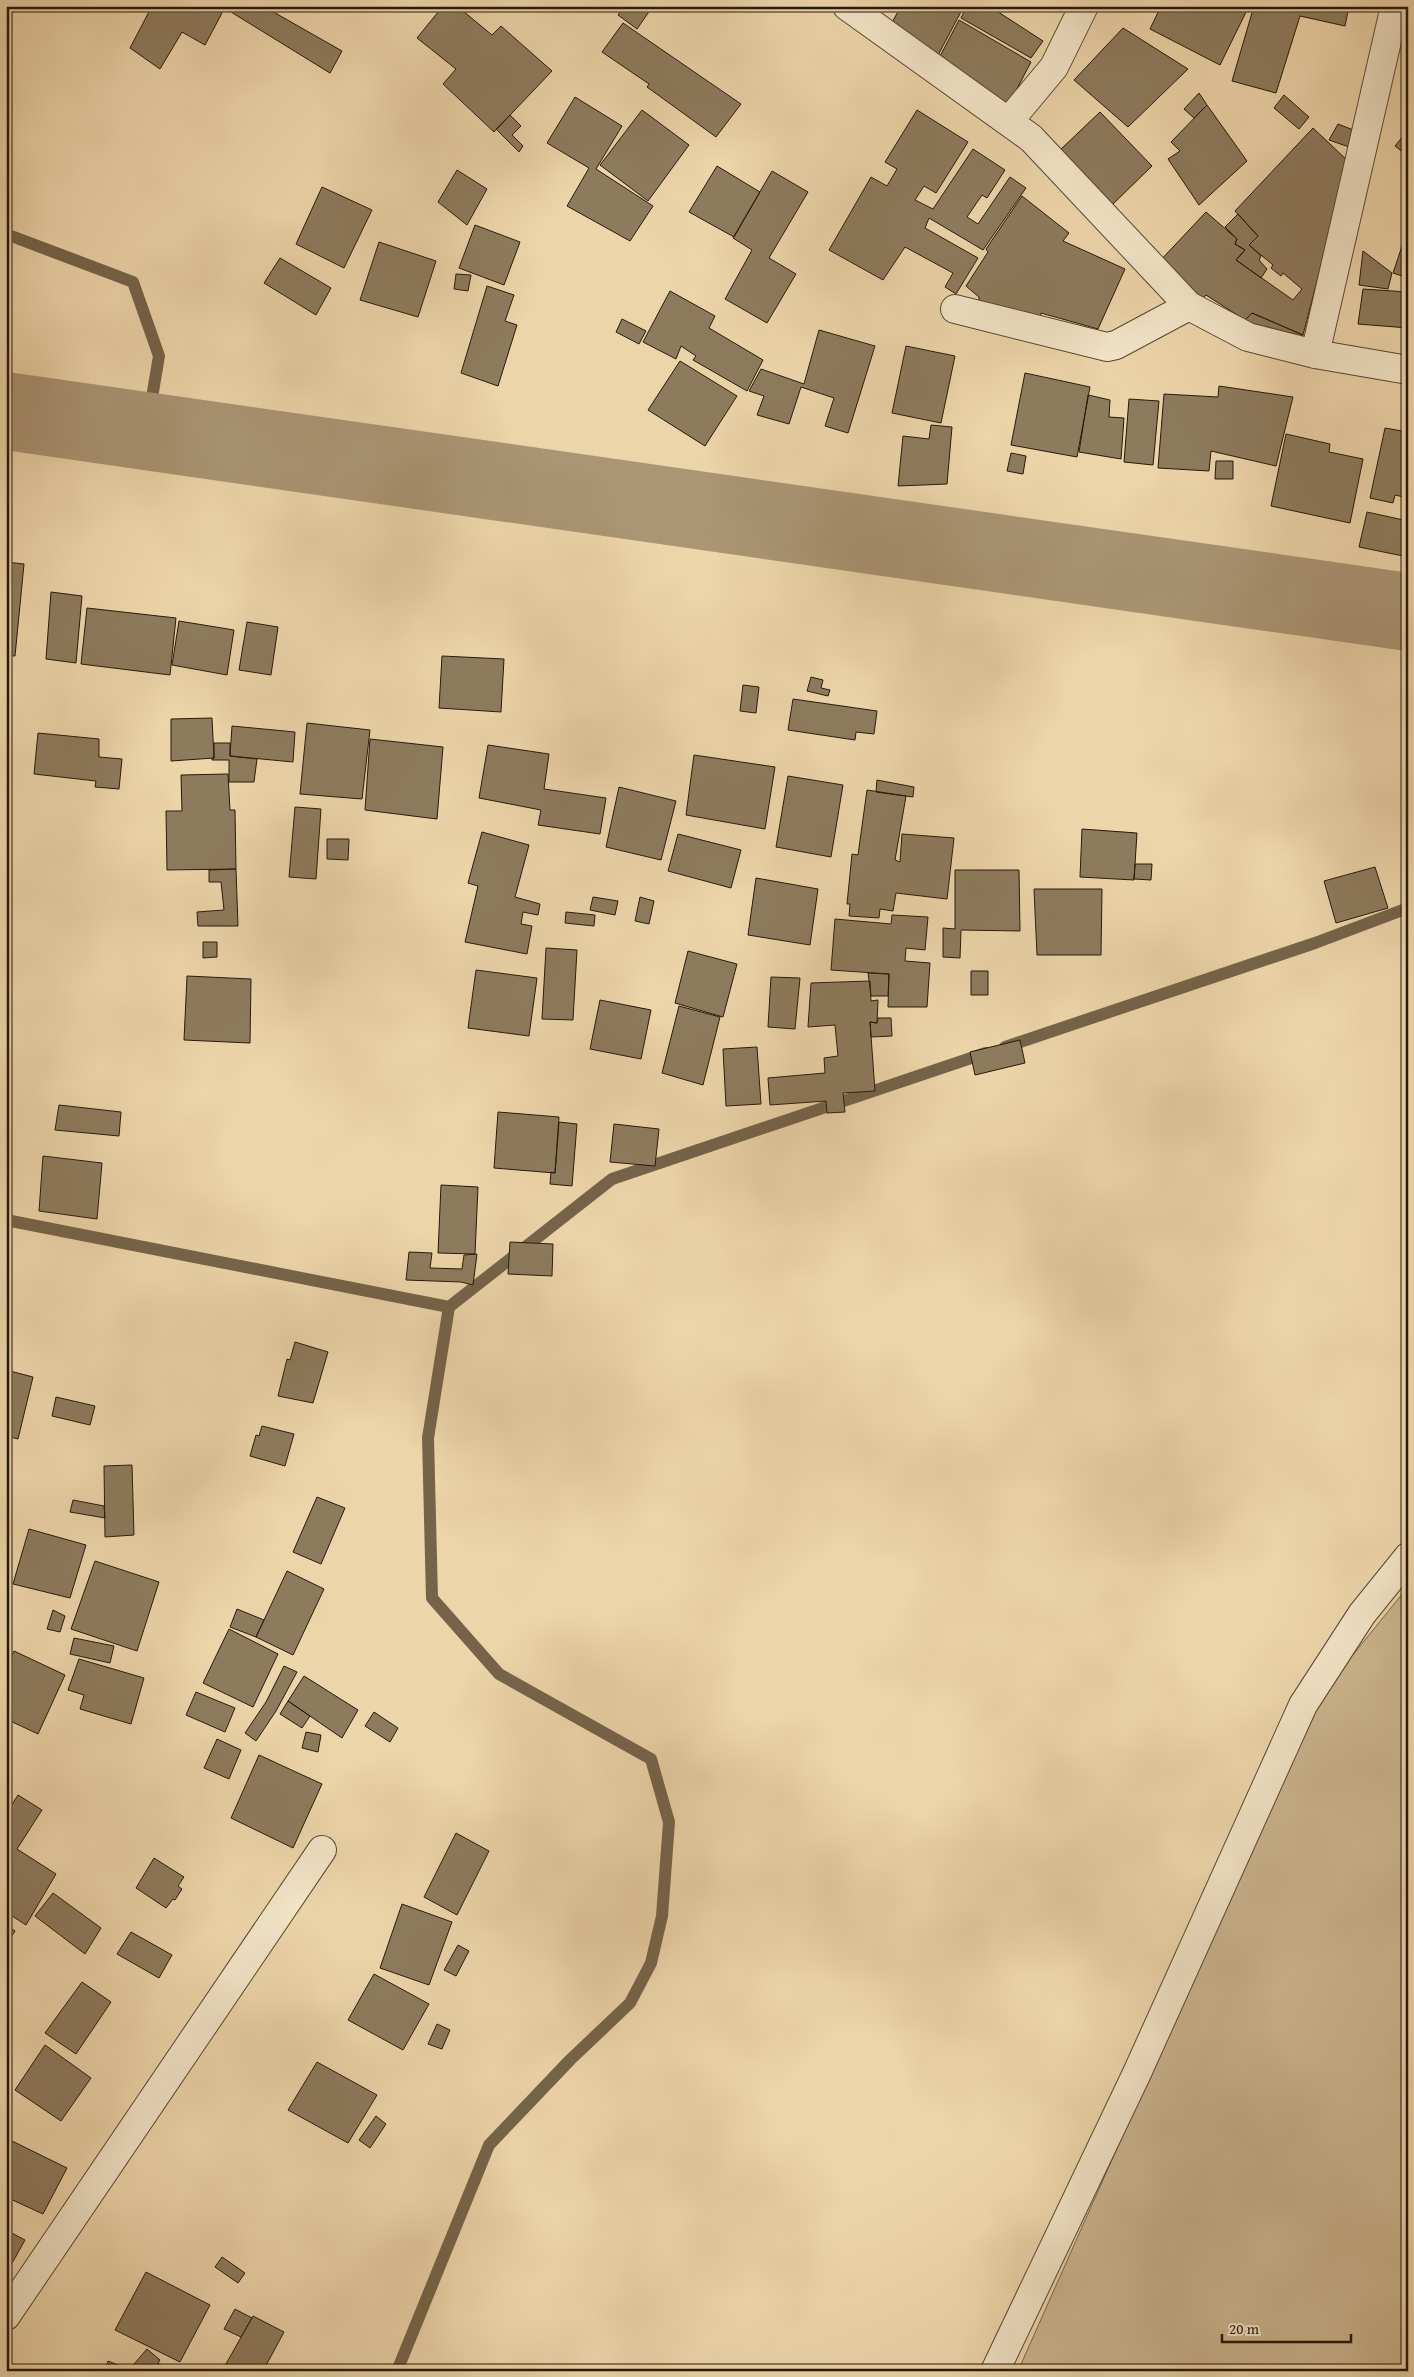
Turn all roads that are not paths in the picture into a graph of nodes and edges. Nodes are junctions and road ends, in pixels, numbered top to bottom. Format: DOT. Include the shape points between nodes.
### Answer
graph roads {
  1 [pos="847,6"];
  2 [pos="1084,6"];
  3 [pos="1395,6"];
  4 [pos="1009,122"];
  5 [pos="1189,306"];
  6 [pos="956,309"];
  7 [pos="1315,354"];
  8 [pos="1408,370"];
  9 [pos="1408,1557"];
  10 [pos="322,1850"];
  11 [pos="6,2316"];
  12 [pos="995,2371"];
  1 -- 4 [label="street"];
  2 -- 4 [label="street" via="1054,68"];
  3 -- 7 [label="street"];
  4 -- 5 [label="street" via="1031,138"];
  5 -- 6 [label="street" via="1116,345 1107,346"];
  5 -- 7 [label="street" via="1248,337"];
  7 -- 8 [label="street"];
  9 -- 12 [label="street" via="1362,1614 1303,1706 1136,2073"];
  10 -- 11 [label="street"];
}
